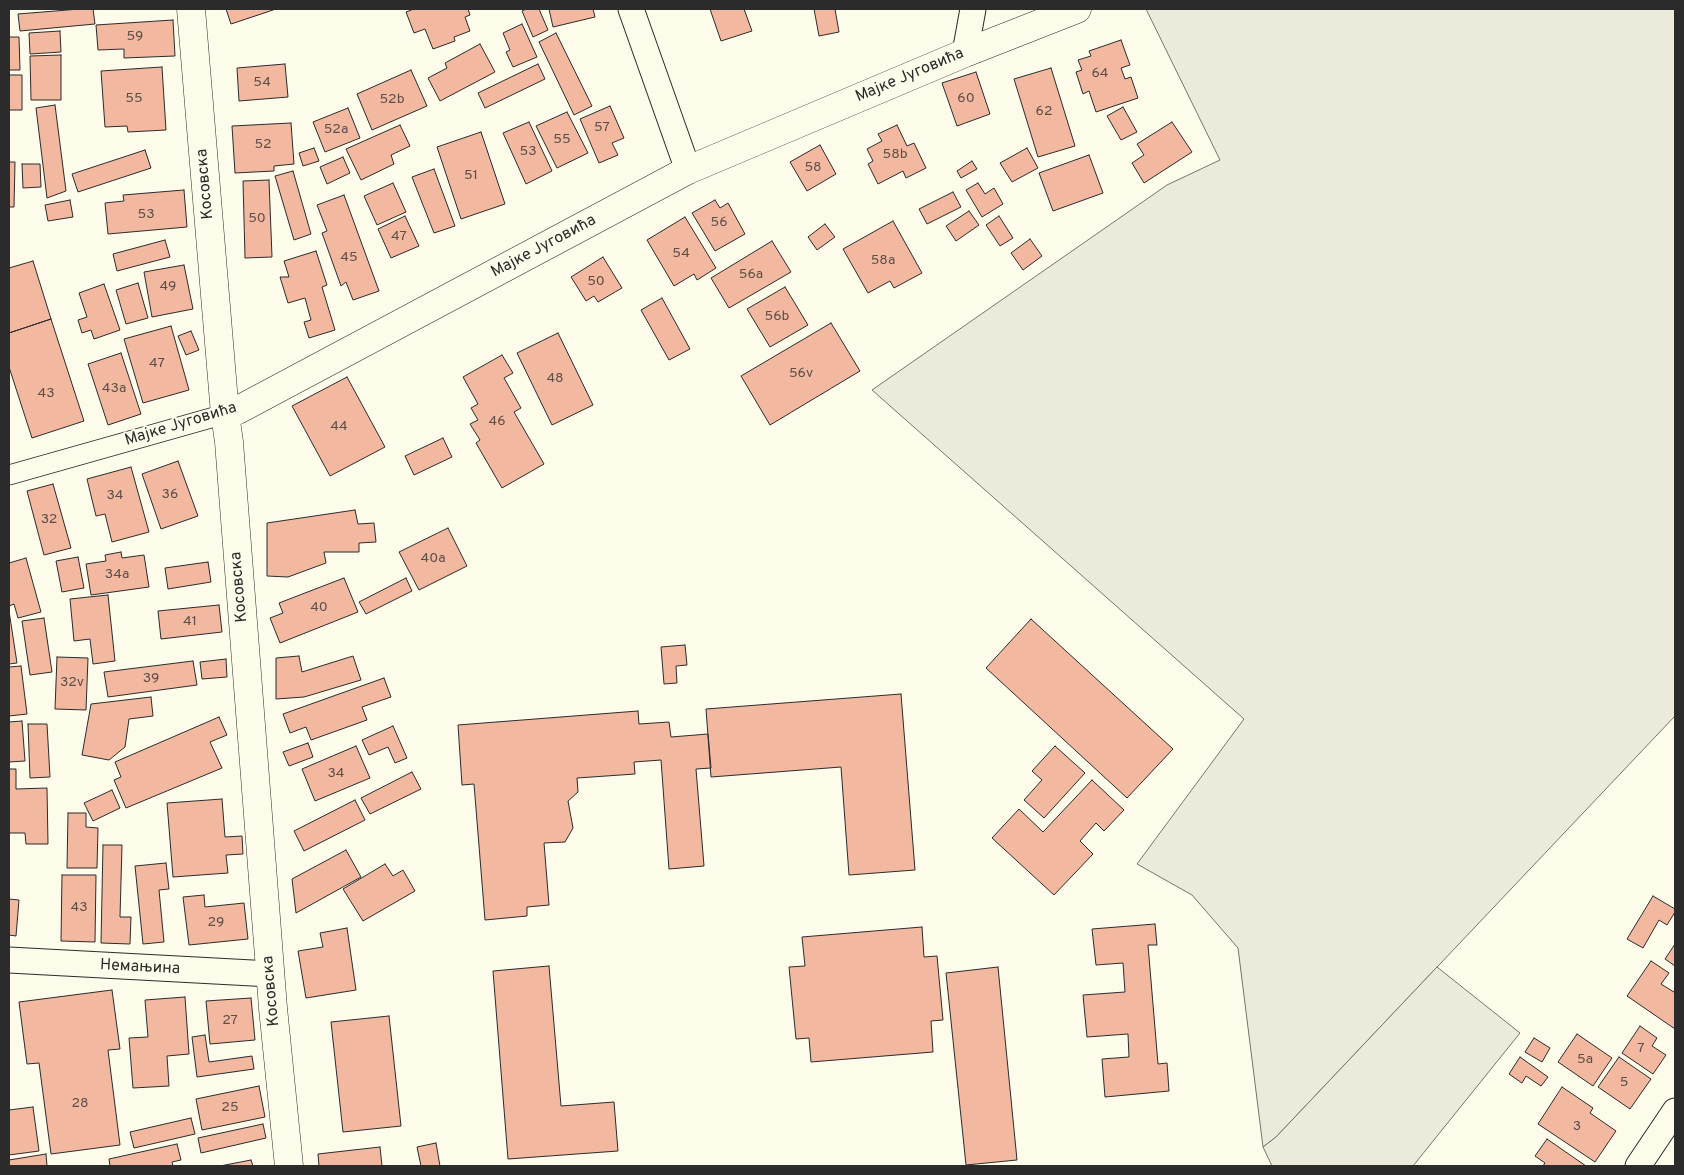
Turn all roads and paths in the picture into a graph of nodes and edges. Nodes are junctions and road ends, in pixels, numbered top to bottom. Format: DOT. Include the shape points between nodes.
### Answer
graph roads {
  1 [pos="191,9"];
  2 [pos="631,9"];
  3 [pos="974,9"];
  4 [pos="1077,9"];
  5 [pos="965,53"];
  6 [pos="688,170"];
  7 [pos="225,414"];
  8 [pos="9,476"];
  9 [pos="9,960"];
  10 [pos="271,974"];
  11 [pos="1675,1111"];
  12 [pos="288,1166"];
  13 [pos="1638,1166"];
  1 -- 7 [label="street, Косовска"];
  2 -- 6 [label="street"];
  3 -- 5 [label="street"];
  4 -- 5 [label="street, Мајке Југовића"];
  5 -- 6 [label="street, Мајке Југовића"];
  6 -- 7 [label="street, Мајке Југовића" via="238,410"];
  7 -- 8 [label="street, Мајке Југовића"];
  7 -- 10 [label="street, Косовска"];
  9 -- 10 [label="street, Немањина"];
  10 -- 12 [label="street, Косовска"];
  11 -- 13 [label="street"];
}
